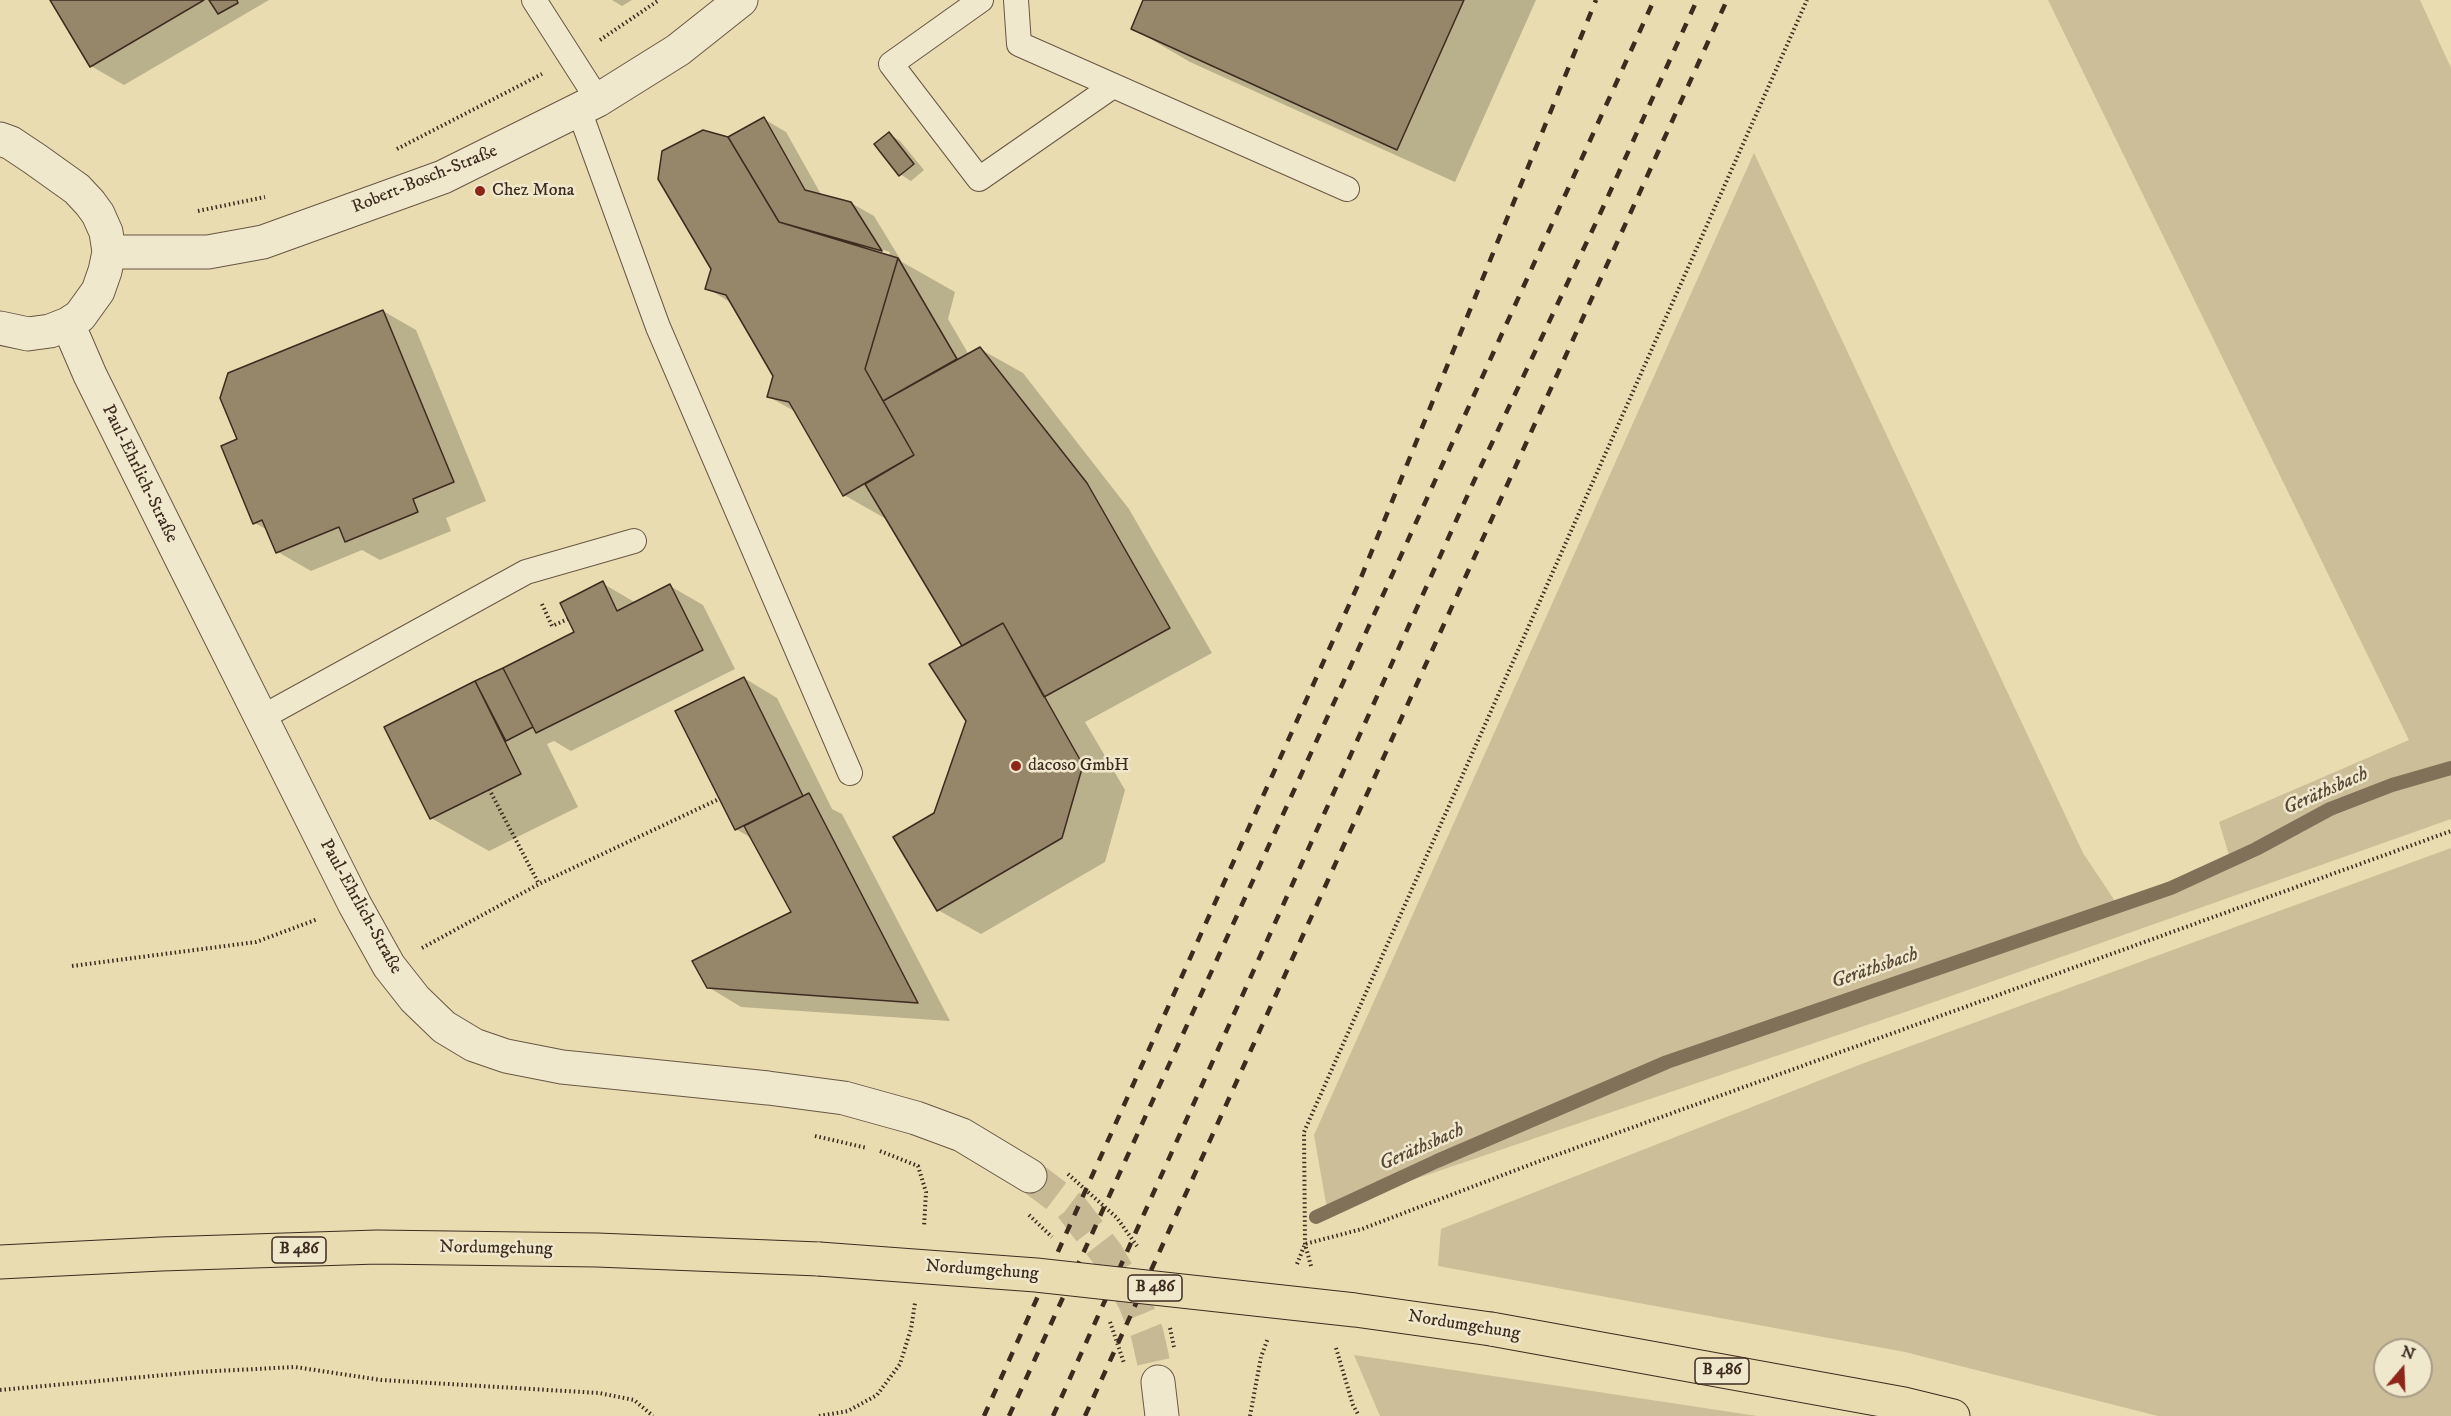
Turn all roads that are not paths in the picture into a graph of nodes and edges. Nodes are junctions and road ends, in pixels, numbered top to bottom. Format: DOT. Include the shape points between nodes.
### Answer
graph roads {
  1 [pos="534,0"];
  2 [pos="741,0"];
  3 [pos="981,0"];
  4 [pos="1016,0"];
  5 [pos="1113,86"];
  6 [pos="588,105"];
  7 [pos="0,139"];
  8 [pos="1347,189"];
  9 [pos="109,252"];
  10 [pos="68,324"];
  11 [pos="0,328"];
  12 [pos="634,541"];
  13 [pos="257,713"];
  14 [pos="850,773"];
  15 [pos="1030,1176"];
  16 [pos="0,1262"];
  17 [pos="1158,1382"];
  18 [pos="1162,1416"];
  19 [pos="1953,1416"];
  1 -- 6 [label="lane" via="572,58"];
  2 -- 6 [label="street, Robert-Bosch-Straße" via="678,50"];
  3 -- 5 [label="lane" via="891,64 980,178"];
  4 -- 5 [label="lane" via="1019,44"];
  5 -- 8 [label="lane"];
  6 -- 9 [label="street, Robert-Bosch-Straße" via="443,177 263,242 208,252"];
  6 -- 14 [label="lane" via="658,327"];
  7 -- 9 [label="street" via="77,189 98,214"];
  9 -- 10 [label="street" via="98,291 80,316"];
  10 -- 11 [label="street" via="28,334"];
  10 -- 13 [label="street, Paul-Ehrlich-Straße"];
  12 -- 13 [label="lane" via="526,572 268,714"];
  13 -- 15 [label="street, Paul-Ehrlich-Straße" via="389,966 444,1027 474,1045 562,1067 844,1098 962,1135"];
  16 -- 19 [label="main road, Nordumgehung / B 486, bridge" via="377,1247 819,1259 1036,1275 1491,1329"];
  17 -- 18 [label="street"];
}
